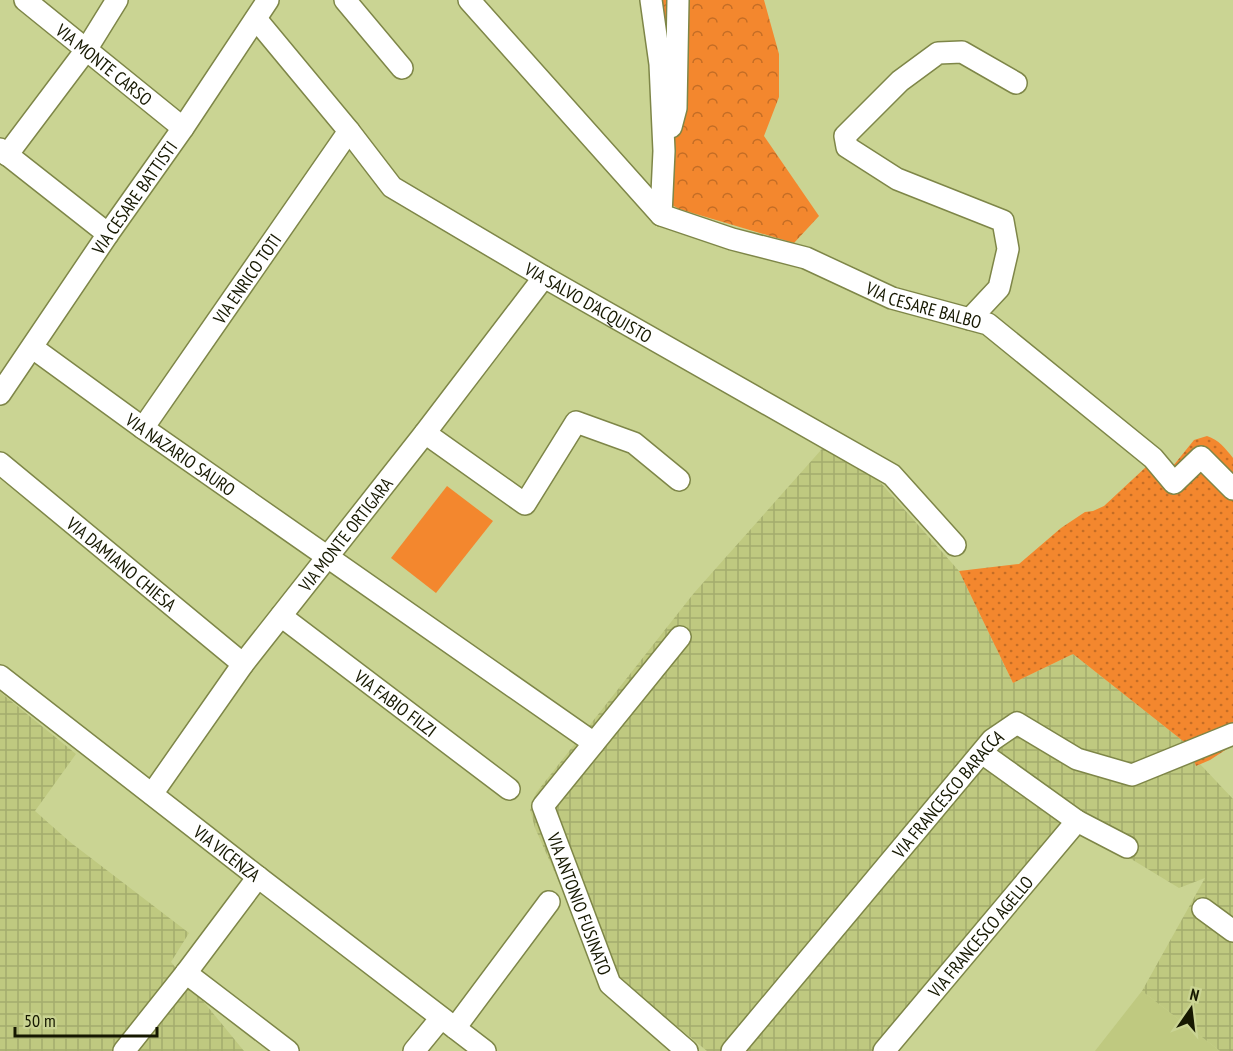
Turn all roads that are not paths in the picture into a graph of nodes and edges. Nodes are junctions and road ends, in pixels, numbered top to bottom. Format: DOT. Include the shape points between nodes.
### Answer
graph roads {
  1 [pos="25,0"];
  2 [pos="117,0"];
  3 [pos="268,0"];
  4 [pos="345,0"];
  5 [pos="469,0"];
  6 [pos="651,0"];
  7 [pos="678,0"];
  8 [pos="256,19"];
  9 [pos="86,50"];
  10 [pos="402,68"];
  11 [pos="1016,83"];
  12 [pos="183,128"];
  13 [pos="349,131"];
  14 [pos="664,151"];
  15 [pos="4,152"];
  16 [pos="661,215"];
  17 [pos="108,234"];
  18 [pos="544,277"];
  19 [pos="970,319"];
  20 [pos="33,348"];
  21 [pos="0,394"];
  22 [pos="143,428"];
  23 [pos="425,433"];
  24 [pos="0,464"];
  25 [pos="679,480"];
  26 [pos="1233,489"];
  27 [pos="955,545"];
  28 [pos="329,556"];
  29 [pos="281,616"];
  30 [pos="680,637"];
  31 [pos="243,664"];
  32 [pos="0,676"];
  33 [pos="1233,734"];
  34 [pos="594,743"];
  35 [pos="982,753"];
  36 [pos="510,789"];
  37 [pos="152,794"];
  38 [pos="1077,821"];
  39 [pos="1127,847"];
  40 [pos="258,877"];
  41 [pos="549,902"];
  42 [pos="1203,909"];
  43 [pos="1233,931"];
  44 [pos="186,973"];
  45 [pos="448,1023"];
  46 [pos="124,1051"];
  47 [pos="288,1051"];
  48 [pos="414,1051"];
  49 [pos="485,1051"];
  50 [pos="687,1051"];
  51 [pos="732,1051"];
  52 [pos="884,1051"];
  1 -- 9 [label="street, VIA MONTE CARSO"];
  2 -- 9 [label="street"];
  3 -- 8 [label="street, VIA CESARE BATTISTI"];
  4 -- 10 [label="street"];
  5 -- 16 [label="street, VIA CESARE BALBO"];
  6 -- 14 [label="street" via="660,64"];
  7 -- 14 [label="street" via="676,108"];
  8 -- 12 [label="street, VIA CESARE BATTISTI"];
  8 -- 13 [label="street, VIA SALVO D'ACQUISTO"];
  9 -- 12 [label="street, VIA MONTE CARSO"];
  9 -- 15 [label="street"];
  11 -- 19 [label="street" via="962,52 938,52 900,81 845,136 847,147 897,178 1004,221 1008,249 999,288"];
  12 -- 17 [label="street, VIA CESARE BATTISTI"];
  13 -- 18 [label="street, VIA SALVO D'ACQUISTO" via="392,187"];
  13 -- 22 [label="street, VIA ENRICO TOTI"];
  14 -- 16 [label="street"];
  15 -- 17 [label="street"];
  16 -- 19 [label="street, VIA CESARE BALBO" via="806,258 892,298"];
  17 -- 20 [label="street, VIA CESARE BATTISTI"];
  18 -- 23 [label="street, VIA MONTE ORTIGARA"];
  18 -- 27 [label="street, VIA SALVO D'ACQUISTO" via="892,475"];
  19 -- 26 [label="street, VIA CESARE BALBO" via="988,324 1153,458 1174,483 1201,457"];
  20 -- 21 [label="street, VIA CESARE BATTISTI"];
  20 -- 22 [label="street, VIA NAZARIO SAURO"];
  22 -- 28 [label="street, VIA NAZARIO SAURO"];
  23 -- 25 [label="street" via="525,504 576,422 634,443"];
  23 -- 28 [label="street, VIA MONTE ORTIGARA"];
  24 -- 31 [label="street, VIA DAMIANO CHIESA"];
  28 -- 29 [label="street, VIA MONTE ORTIGARA"];
  28 -- 34 [label="street"];
  29 -- 31 [label="street, VIA MONTE ORTIGARA"];
  29 -- 36 [label="street, VIA FABIO FILZI"];
  30 -- 34 [label="street, VIA ANTONIO FUSINATO"];
  31 -- 37 [label="street, VIA MONTE ORTIGARA"];
  32 -- 37 [label="street, VIA VICENZA"];
  33 -- 35 [label="street, VIA FRANCESCO BARACCA" via="1132,775 1077,759 1017,723 992,740"];
  34 -- 50 [label="street, VIA ANTONIO FUSINATO" via="543,806 610,984"];
  35 -- 38 [label="street"];
  35 -- 51 [label="street, VIA FRANCESCO BARACCA"];
  37 -- 40 [label="street, VIA VICENZA"];
  38 -- 39 [label="street"];
  38 -- 52 [label="street, VIA FRANCESCO AGELLO"];
  40 -- 44 [label="street"];
  40 -- 45 [label="street, VIA VICENZA"];
  41 -- 45 [label="street"];
  42 -- 43 [label="street"];
  44 -- 46 [label="street"];
  44 -- 47 [label="street"];
  45 -- 48 [label="street"];
  45 -- 49 [label="street, VIA VICENZA"];
}
